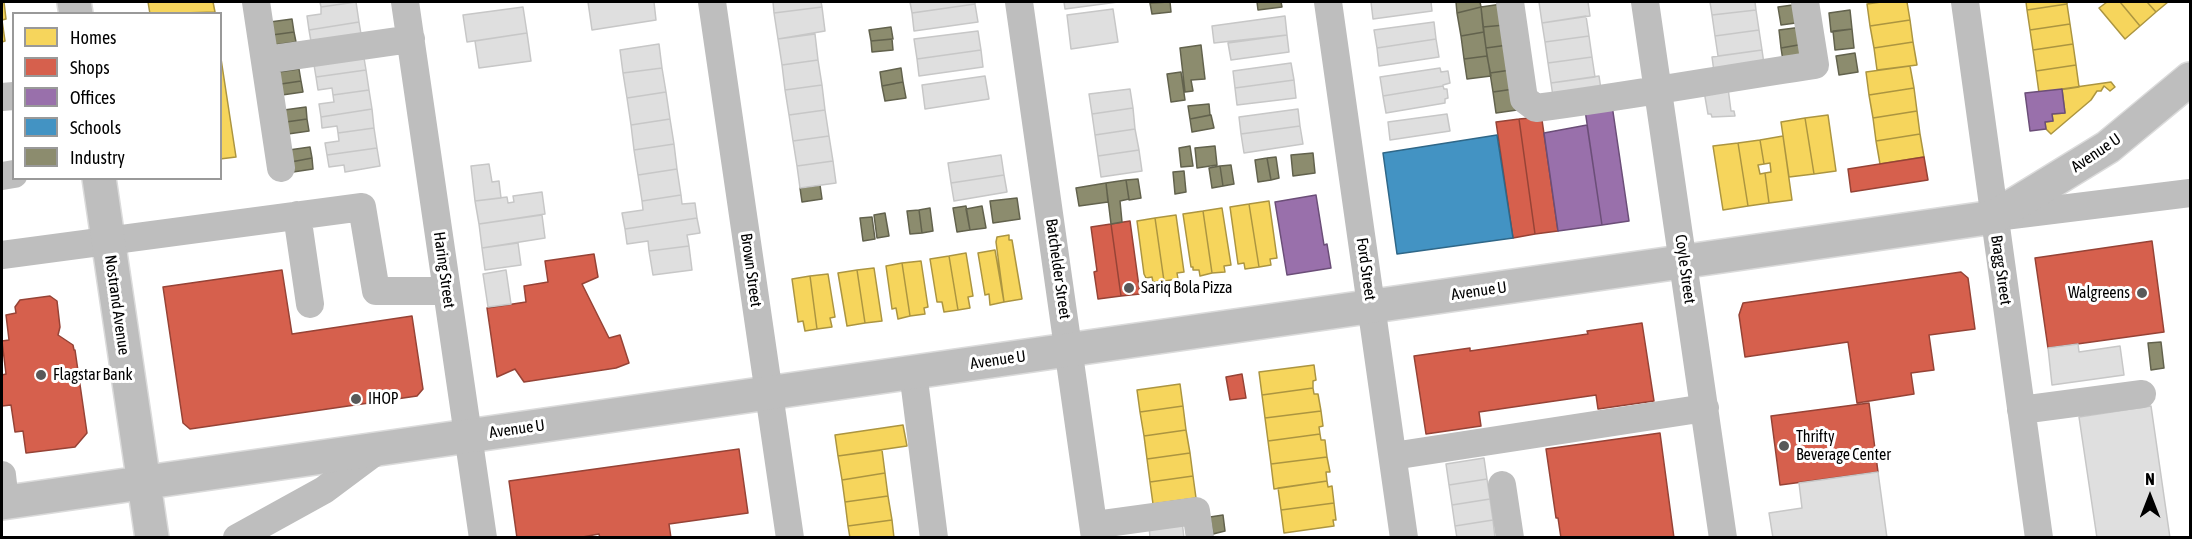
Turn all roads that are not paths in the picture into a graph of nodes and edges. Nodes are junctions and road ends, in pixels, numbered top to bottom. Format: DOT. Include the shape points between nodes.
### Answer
graph roads {
  1 [pos="256,2"];
  2 [pos="405,2"];
  3 [pos="712,2"];
  4 [pos="1019,2"];
  5 [pos="1328,2"];
  6 [pos="1510,2"];
  7 [pos="1645,2"];
  8 [pos="1805,2"];
  9 [pos="1965,2"];
  10 [pos="411,39"];
  11 [pos="265,60"];
  12 [pos="2190,79"];
  13 [pos="1658,91"];
  14 [pos="280,168"];
  15 [pos="99,180"];
  16 [pos="2190,193"];
  17 [pos="297,215"];
  18 [pos="1994,217"];
  19 [pos="108,242"];
  20 [pos="2,255"];
  21 [pos="1684,261"];
  22 [pos="447,291"];
  23 [pos="310,304"];
  24 [pos="1371,307"];
  25 [pos="1070,350"];
  26 [pos="913,372"];
  27 [pos="769,393"];
  28 [pos="2142,394"];
  29 [pos="1705,408"];
  30 [pos="2021,410"];
  31 [pos="468,436"];
  32 [pos="379,449"];
  33 [pos="1393,456"];
  34 [pos="143,483"];
  35 [pos="1502,485"];
  36 [pos="3,493"];
  37 [pos="1094,531"];
  38 [pos="152,537"];
  39 [pos="237,537"];
  40 [pos="483,537"];
  41 [pos="790,537"];
  42 [pos="934,537"];
  43 [pos="1200,537"];
  44 [pos="1404,537"];
  45 [pos="1510,537"];
  46 [pos="1723,537"];
  47 [pos="2039,537"];
  1 -- 11 [label="street"];
  2 -- 10 [label="street, Haring Street"];
  3 -- 27 [label="street, Brown Street"];
  4 -- 25 [label="street, Batchelder Street"];
  5 -- 24 [label="street, Ford Street"];
  6 -- 13 [label="street" via="1524,99 1536,108"];
  7 -- 13 [label="street, Coyle Street"];
  8 -- 13 [label="street" via="1815,65"];
  9 -- 18 [label="street, Bragg Street"];
  10 -- 11 [label="street"];
  10 -- 22 [label="street, Haring Street"];
  11 -- 14 [label="street"];
  12 -- 18 [label="main road, Avenue U" via="2108,147"];
  13 -- 21 [label="street, Coyle Street"];
  15 -- 19 [label="main road, Nostrand Avenue"];
  16 -- 18 [label="street, Avenue U"];
  17 -- 19 [label="street"];
  17 -- 22 [label="street" via="362,207 376,291"];
  17 -- 23 [label="street"];
  18 -- 21 [label="main road, Avenue U"];
  18 -- 30 [label="street, Bragg Street"];
  19 -- 20 [label="street"];
  19 -- 34 [label="main road, Nostrand Avenue"];
  21 -- 24 [label="main road, Avenue U"];
  21 -- 29 [label="street, Coyle Street"];
  22 -- 31 [label="street, Haring Street"];
  24 -- 25 [label="main road, Avenue U"];
  24 -- 33 [label="street, Ford Street"];
  25 -- 26 [label="main road, Avenue U"];
  25 -- 37 [label="street, Batchelder Street"];
  26 -- 27 [label="main road, Avenue U"];
  26 -- 42 [label="street"];
  27 -- 31 [label="main road, Avenue U"];
  27 -- 41 [label="street, Brown Street"];
  28 -- 30 [label="street"];
  29 -- 33 [label="street"];
  29 -- 46 [label="street, Coyle Street"];
  30 -- 47 [label="street, Bragg Street"];
  31 -- 32 [label="main road, Avenue U"];
  31 -- 40 [label="street, Haring Street"];
  32 -- 34 [label="main road, Avenue U"];
  32 -- 39 [label="street" via="324,490"];
  33 -- 44 [label="street, Ford Street"];
  34 -- 36 [label="main road, Avenue U"];
  34 -- 38 [label="main road, Nostrand Avenue"];
  35 -- 45 [label="street"];
  37 -- 43 [label="street" via="1196,511"];
}
